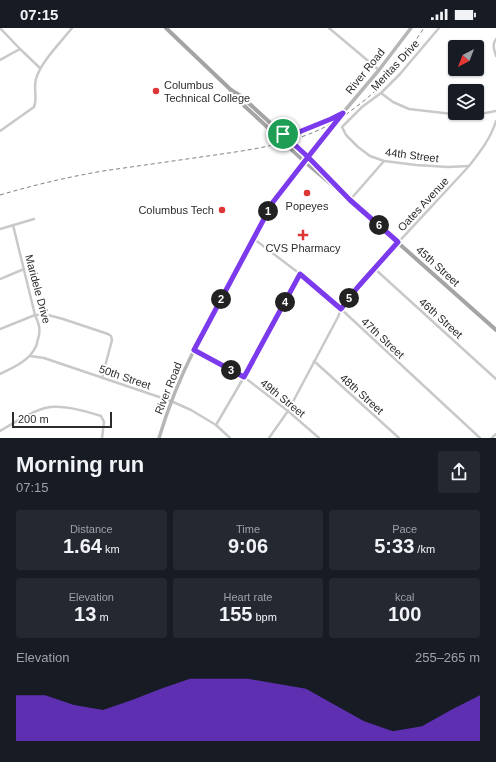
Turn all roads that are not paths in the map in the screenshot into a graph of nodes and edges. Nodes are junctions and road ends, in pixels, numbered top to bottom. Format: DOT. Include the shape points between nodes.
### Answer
graph roads {
  1 [pos="72,28"];
  2 [pos="166,28"];
  3 [pos="328,28"];
  4 [pos="411,28"];
  5 [pos="439,28"];
  6 [pos="2,29"];
  7 [pos="496,38"];
  8 [pos="20,49"];
  9 [pos="496,56"];
  10 [pos="0,60"];
  11 [pos="40,68"];
  12 [pos="379,70"];
  13 [pos="231,90"];
  14 [pos="381,93"];
  15 [pos="496,111"];
  16 [pos="343,113"];
  17 [pos="496,120"];
  18 [pos="342,127"];
  19 [pos="0,131"];
  20 [pos="283,134"];
  21 [pos="308,157"];
  22 [pos="304,161"];
  23 [pos="384,161"];
  24 [pos="469,166"];
  25 [pos="350,200"];
  26 [pos="34,219"];
  27 [pos="13,225"];
  28 [pos="0,229"];
  29 [pos="253,238"];
  30 [pos="398,242"];
  31 [pos="24,269"];
  32 [pos="375,269"];
  33 [pos="300,274"];
  34 [pos="0,279"];
  35 [pos="341,309"];
  36 [pos="35,315"];
  37 [pos="0,329"];
  38 [pos="496,330"];
  39 [pos="194,350"];
  40 [pos="30,356"];
  41 [pos="314,361"];
  42 [pos="0,374"];
  43 [pos="244,377"];
  44 [pos="102,378"];
  45 [pos="496,379"];
  46 [pos="171,401"];
  47 [pos="288,411"];
  48 [pos="216,425"];
  49 [pos="0,431"];
  50 [pos="496,434"];
  51 [pos="102,438"];
  52 [pos="159,438"];
  53 [pos="230,438"];
  54 [pos="269,438"];
  55 [pos="319,438"];
  56 [pos="399,438"];
  57 [pos="480,438"];
  58 [pos="492,438"];
  1 -- 11 [label="street"];
  2 -- 13 [label="main road, 45th Street"];
  3 -- 12 [label="street"];
  4 -- 12 [label="main road, River Road"];
  5 -- 14 [label="street, Meritas Drive"];
  6 -- 8 [label="street"];
  7 -- 9 [label="street"];
  8 -- 10 [label="street"];
  8 -- 11 [label="street"];
  11 -- 19 [label="street" via="35,82 34,107"];
  12 -- 16 [label="main road, River Road"];
  13 -- 20 [label="main road, 45th Street"];
  13 -- 22 [label="main road, 45th Street" via="238,100"];
  14 -- 15 [label="street" via="409,109 461,115"];
  14 -- 18 [label="street, Meritas Drive"];
  16 -- 20 [label="street" via="294,134"];
  16 -- 21 [label="main road, River Road"];
  17 -- 24 [label="street, Oates Avenue" via="490,136"];
  18 -- 23 [label="street, 44th Street" via="358,147 370,156"];
  20 -- 21 [label="main road, 45th Street"];
  21 -- 22 [label="main road, River Road"];
  21 -- 25 [label="main road, 45th Street"];
  22 -- 25 [label="main road, 45th Street"];
  22 -- 29 [label="main road, River Road" via="273,202"];
  23 -- 24 [label="street, 44th Street" via="448,167"];
  23 -- 25 [label="street"];
  24 -- 30 [label="street, Oates Avenue"];
  25 -- 30 [label="main road, 45th Street"];
  26 -- 27 [label="street"];
  27 -- 28 [label="street"];
  27 -- 31 [label="street, Maridele Drive"];
  29 -- 33 [label="street, 47th Street"];
  29 -- 39 [label="main road, River Road"];
  30 -- 32 [label="street, Oates Avenue"];
  30 -- 38 [label="main road, 45th Street"];
  31 -- 34 [label="street"];
  31 -- 36 [label="street, Maridele Drive"];
  32 -- 35 [label="street, Oates Avenue"];
  32 -- 45 [label="street, 46th Street"];
  33 -- 35 [label="street, 47th Street"];
  33 -- 43 [label="street"];
  35 -- 41 [label="street, Oates Avenue"];
  35 -- 57 [label="street, 47th Street"];
  36 -- 37 [label="street"];
  36 -- 40 [label="street, Maridele Drive" via="40,331"];
  36 -- 44 [label="street" via="48,315 111,336"];
  39 -- 43 [label="street, 49th Street"];
  39 -- 46 [label="main road, River Road"];
  40 -- 42 [label="street"];
  40 -- 44 [label="street, 50th Street" via="44,358"];
  41 -- 47 [label="street, Oates Avenue"];
  41 -- 56 [label="street, 48th Street"];
  43 -- 47 [label="street, 49th Street"];
  43 -- 48 [label="street"];
  44 -- 46 [label="street, 50th Street"];
  46 -- 48 [label="street, 50th Street"];
  46 -- 52 [label="main road, River Road"];
  47 -- 54 [label="street, Oates Avenue"];
  47 -- 55 [label="street, 49th Street"];
  48 -- 53 [label="street, 50th Street"];
  49 -- 51 [label="street" via="32,413 47,408 68,408 101,416 104,422"];
  50 -- 58 [label="street"];
}
